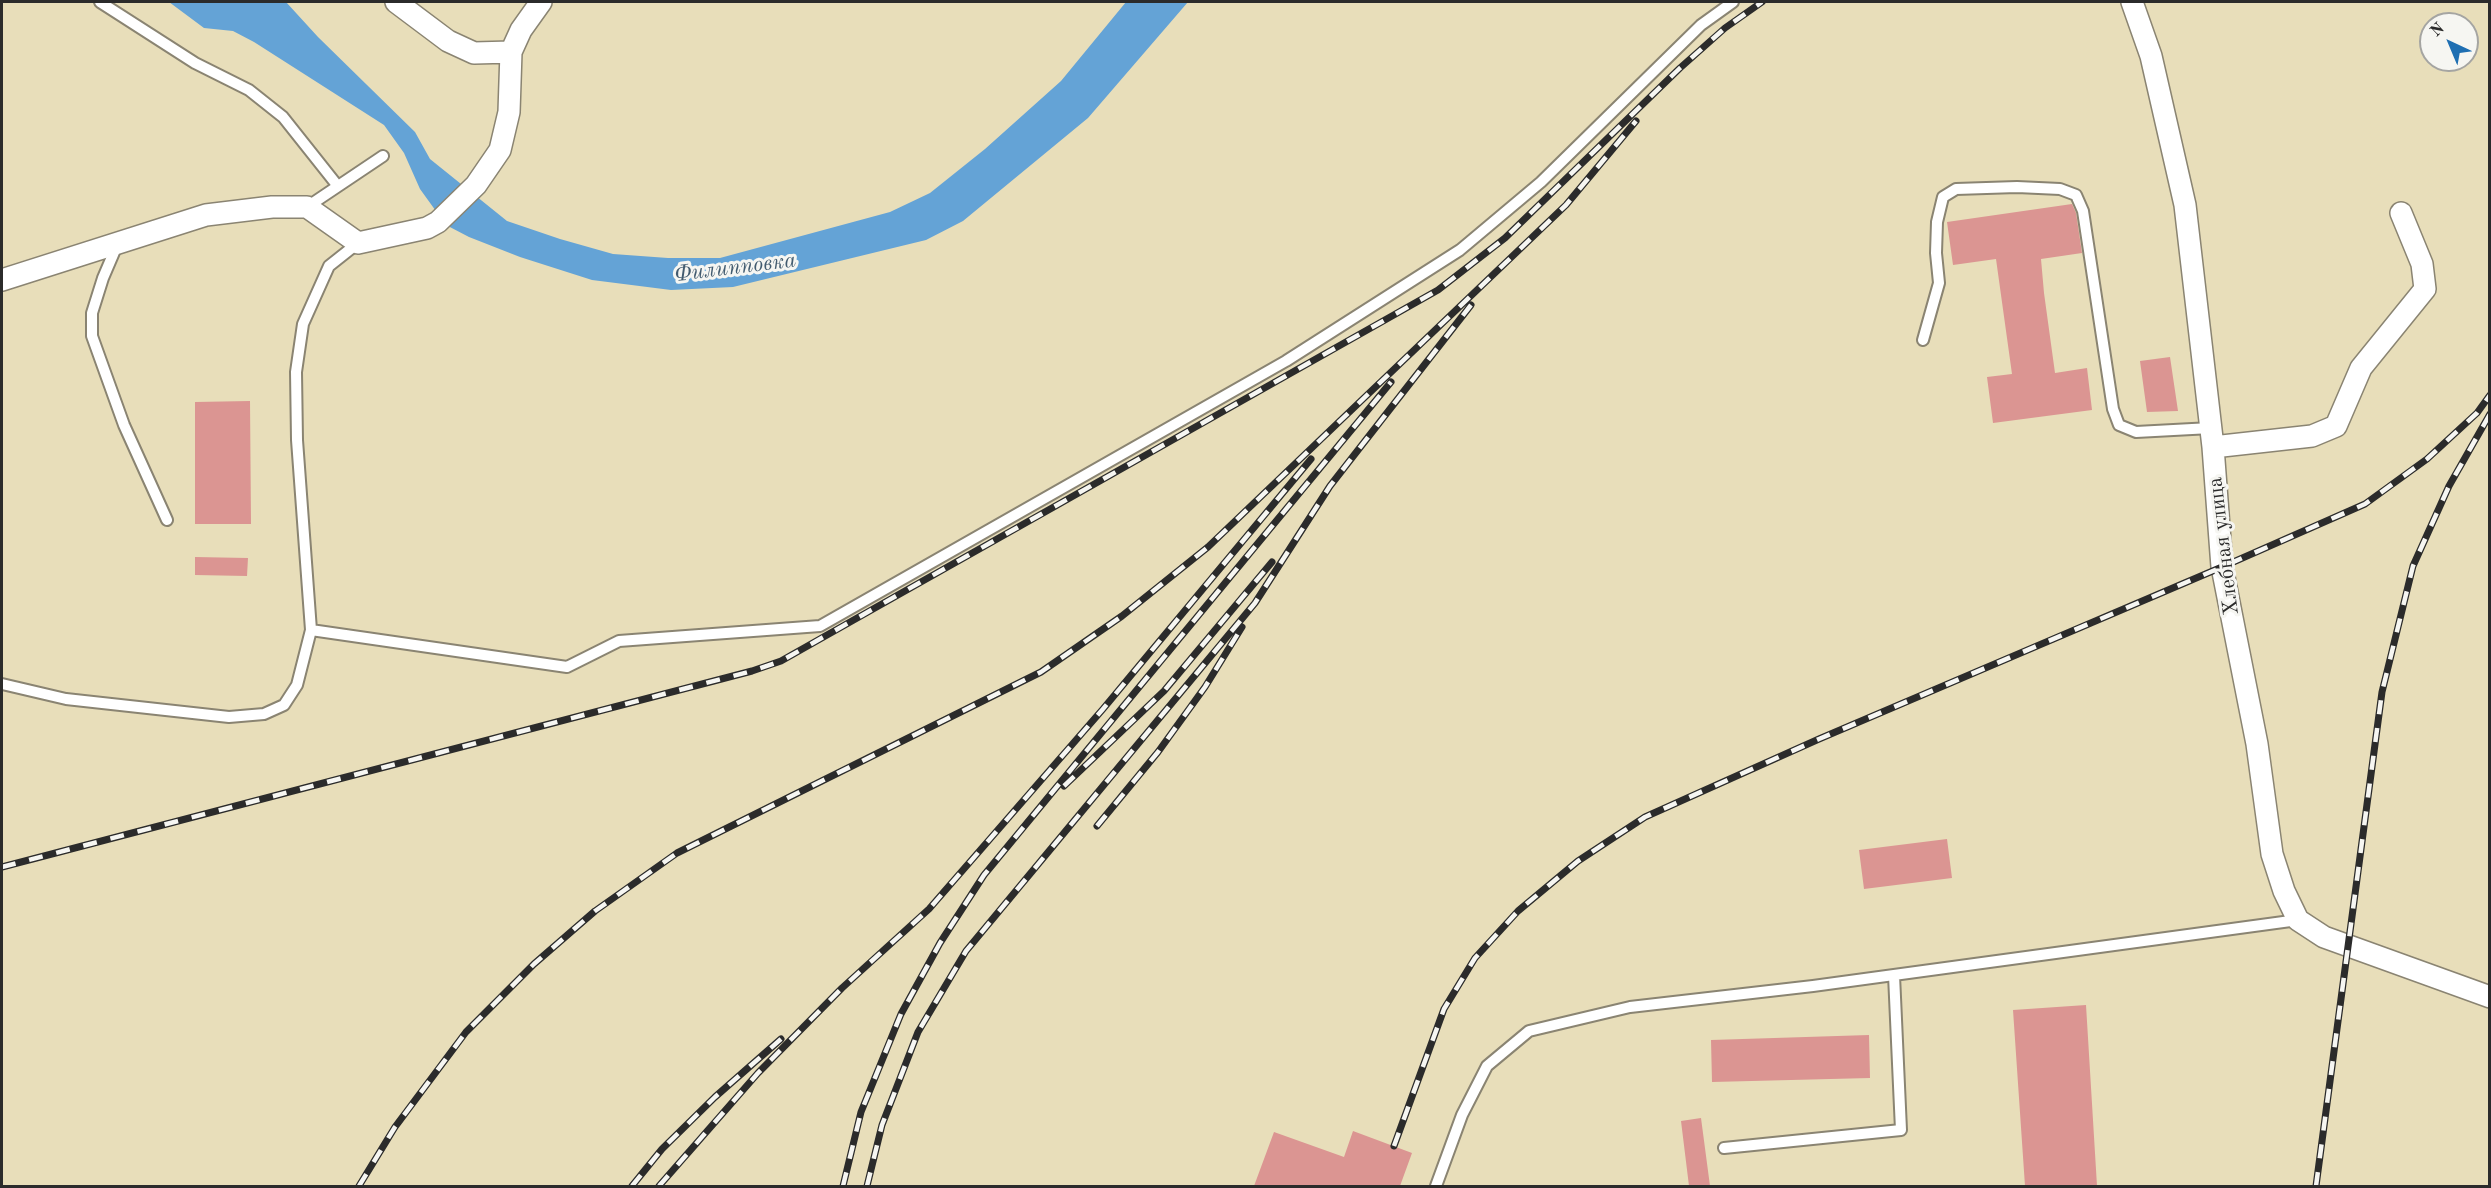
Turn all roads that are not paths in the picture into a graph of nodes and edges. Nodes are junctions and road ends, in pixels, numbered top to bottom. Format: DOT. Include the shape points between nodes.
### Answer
graph roads {
  1 [pos="100,2"];
  2 [pos="396,2"];
  3 [pos="541,2"];
  4 [pos="1733,2"];
  5 [pos="2132,2"];
  6 [pos="511,52"];
  7 [pos="383,156"];
  8 [pos="337,185"];
  9 [pos="307,207"];
  10 [pos="2400,213"];
  11 [pos="118,242"];
  12 [pos="358,243"];
  13 [pos="2,280"];
  14 [pos="1923,340"];
  15 [pos="2212,437"];
  16 [pos="167,520"];
  17 [pos="310,630"];
  18 [pos="2,684"];
  19 [pos="2298,920"];
  20 [pos="1894,975"];
  21 [pos="2490,998"];
  22 [pos="1724,1148"];
  23 [pos="1436,1186"];
  1 -- 8 [label="lane" via="195,63 249,90 283,117"];
  2 -- 6 [label="street" via="448,41 474,53"];
  3 -- 6 [label="street"];
  4 -- 17 [label="lane" via="1701,25 1541,182 1460,250 1286,361 820,626 619,640 567,667"];
  5 -- 15 [label="street, Хлебная улица" via="2151,56 2185,205"];
  6 -- 12 [label="street" via="509,112 500,150 476,184 427,228"];
  7 -- 8 [label="lane"];
  8 -- 9 [label="lane"];
  9 -- 11 [label="street" via="206,215"];
  9 -- 12 [label="street"];
  10 -- 15 [label="street" via="2422,264 2425,289 2361,368 2336,426 2312,436"];
  11 -- 13 [label="street"];
  11 -- 16 [label="lane" via="92,313 92,336 124,424"];
  12 -- 17 [label="lane" via="329,266 303,324 296,372"];
  14 -- 15 [label="lane" via="1939,283 1937,222 1943,198 1956,189 2060,189 2076,195 2083,212 2112,409 2120,425 2136,432"];
  15 -- 19 [label="street, Хлебная улица" via="2222,567 2257,744 2271,854"];
  17 -- 18 [label="lane" via="297,685 284,705 264,714 229,717 77,700"];
  19 -- 20 [label="lane"];
  19 -- 21 [label="street, Хлебная улица" via="2324,938"];
  20 -- 22 [label="lane" via="1901,1130"];
  20 -- 23 [label="lane" via="1630,1007 1529,1031 1487,1066 1462,1115"];
}
